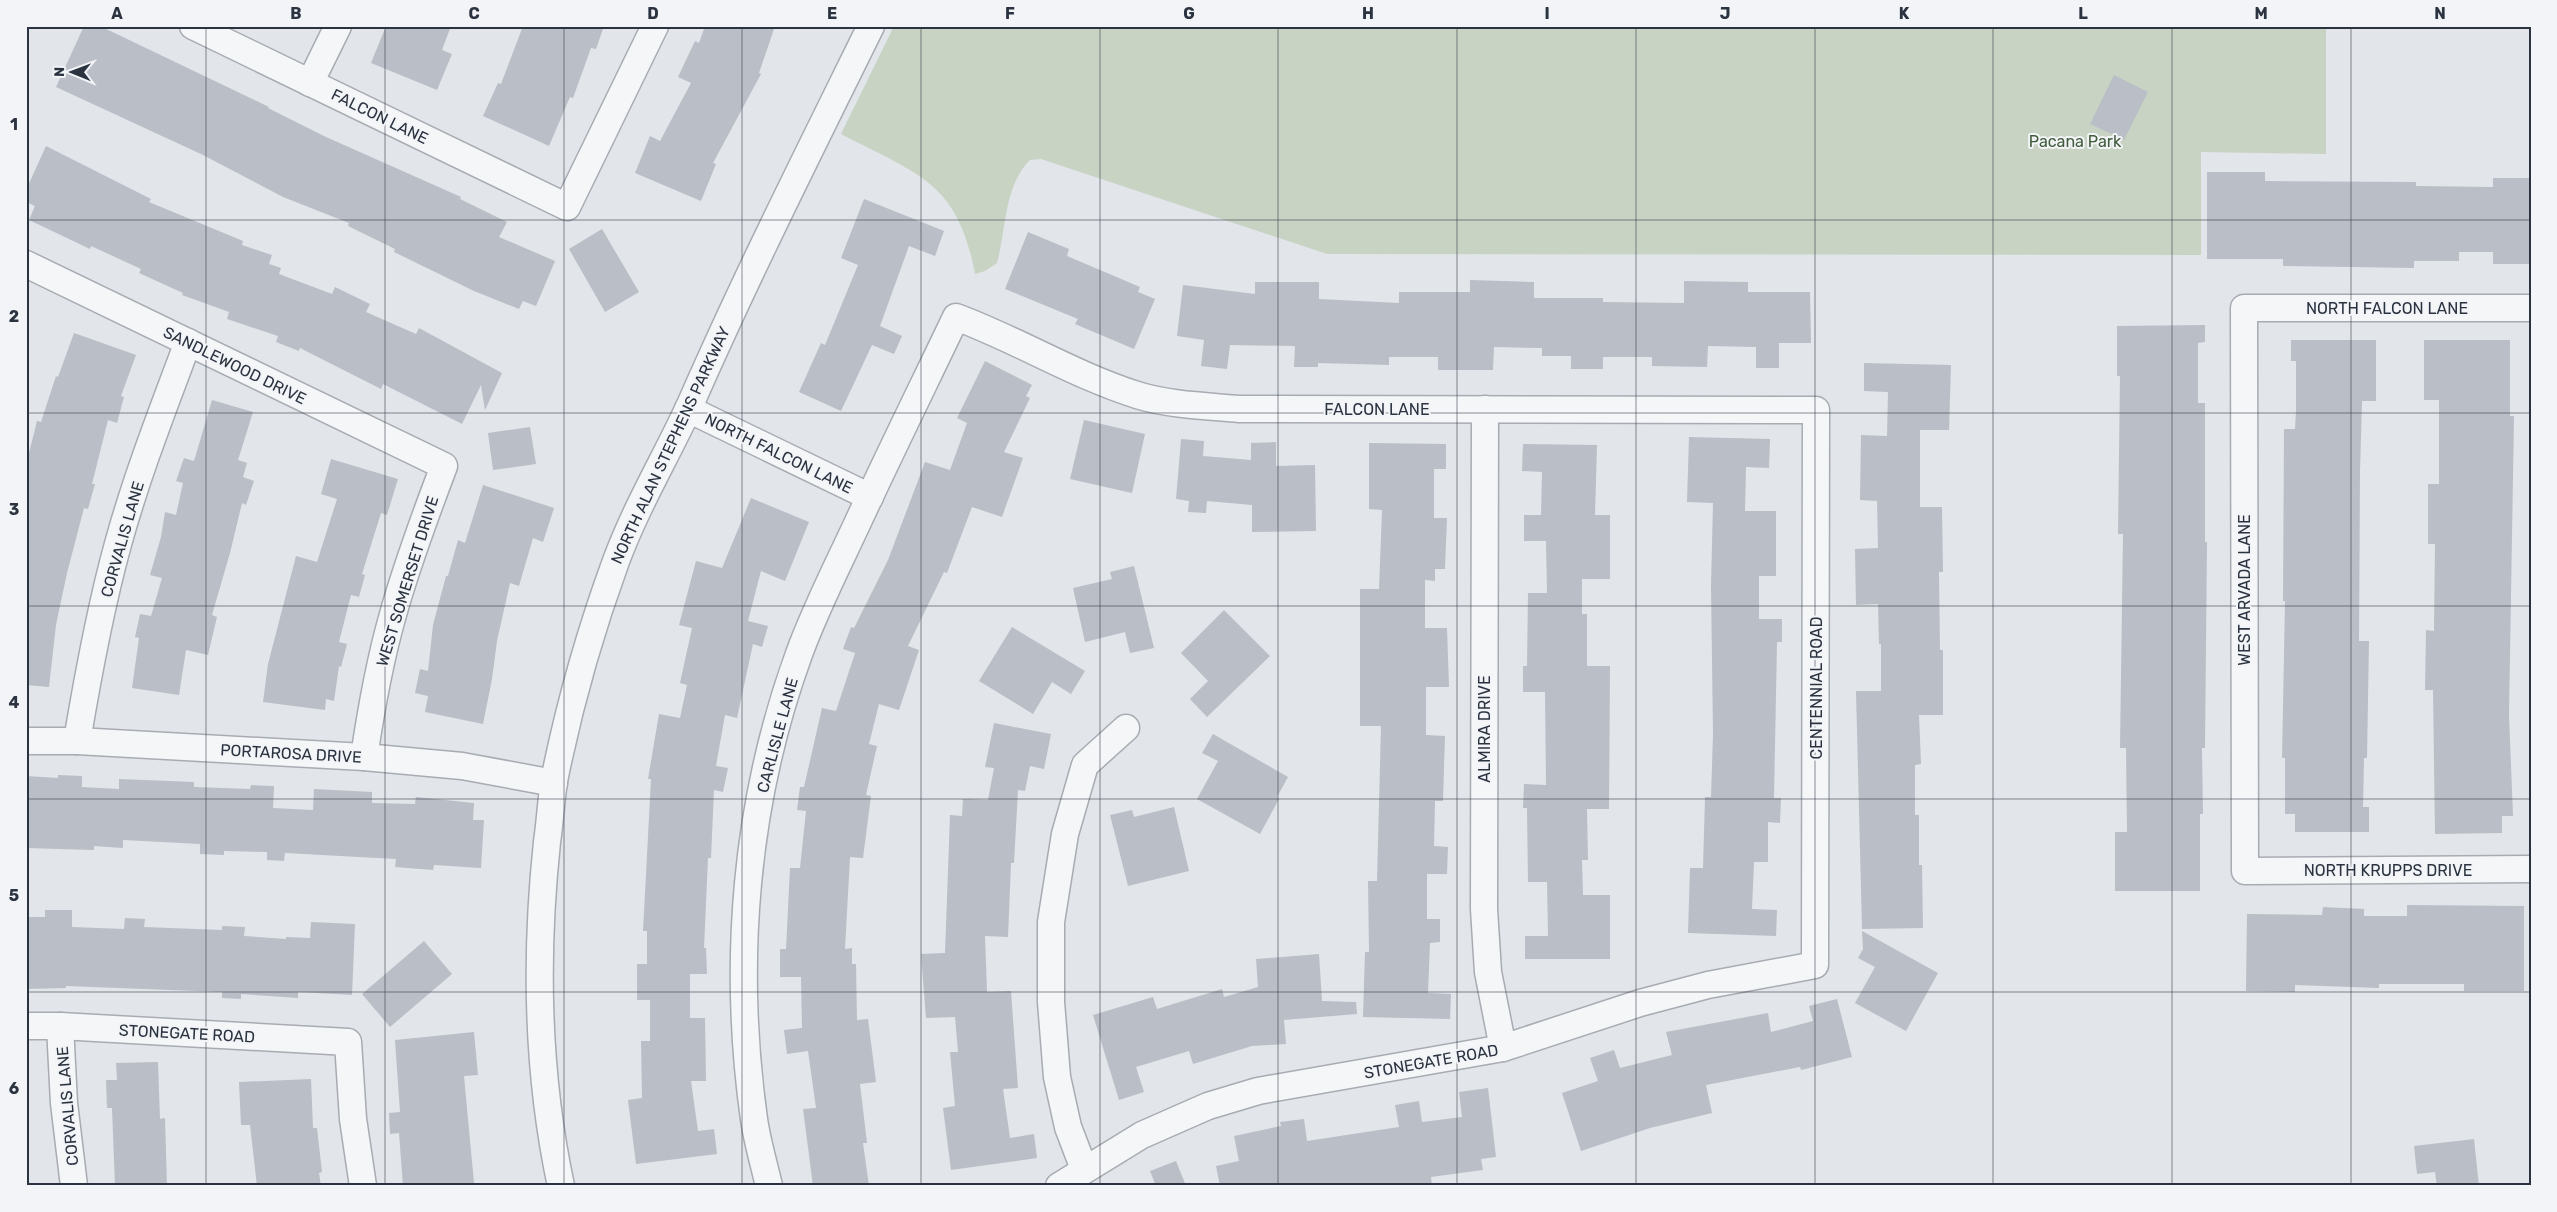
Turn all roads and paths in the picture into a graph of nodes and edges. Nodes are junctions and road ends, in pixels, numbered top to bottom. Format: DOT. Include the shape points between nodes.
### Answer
graph roads {
  1 [pos="193,26"];
  2 [pos="338,26"];
  3 [pos="655,26"];
  4 [pos="870,26"];
  5 [pos="310,83"];
  6 [pos="26,264"];
  7 [pos="2244,308"];
  8 [pos="2531,308"];
  9 [pos="956,317"];
  10 [pos="188,342"];
  11 [pos="688,409"];
  12 [pos="1484,409"];
  13 [pos="1816,410"];
  14 [pos="444,466"];
  15 [pos="870,497"];
  16 [pos="1126,728"];
  17 [pos="26,741"];
  18 [pos="77,741"];
  19 [pos="364,757"];
  20 [pos="554,783"];
  21 [pos="2531,869"];
  22 [pos="2245,871"];
  23 [pos="1815,965"];
  24 [pos="26,1026"];
  25 [pos="60,1026"];
  26 [pos="1504,1048"];
  27 [pos="1084,1170"];
  28 [pos="74,1186"];
  29 [pos="363,1186"];
  30 [pos="561,1186"];
  31 [pos="769,1186"];
  32 [pos="1059,1186"];
  1 -- 5 [label="street, FALCON LANE"];
  2 -- 5 [label="street"];
  3 -- 5 [label="street, FALCON LANE" via="567,206"];
  4 -- 11 [label="street, NORTH ALAN STEPHENS PARKWAY" via="716,344"];
  6 -- 10 [label="street, SANDLEWOOD DRIVE"];
  7 -- 8 [label="street, NORTH FALCON LANE"];
  7 -- 22 [label="street, WEST ARVADA LANE"];
  9 -- 12 [label="street, FALCON LANE" via="1089,377 1139,395 1185,404 1239,409"];
  9 -- 15 [label="street, CARLISLE LANE"];
  10 -- 14 [label="street, SANDLEWOOD DRIVE"];
  10 -- 18 [label="street, CORVALIS LANE" via="146,453 118,544 91,652"];
  11 -- 15 [label="street, NORTH FALCON LANE"];
  11 -- 20 [label="street, NORTH ALAN STEPHENS PARKWAY" via="653,476 616,560 574,692"];
  12 -- 13 [label="street, FALCON LANE"];
  12 -- 26 [label="street, ALMIRA DRIVE" via="1484,908 1488,972"];
  13 -- 23 [label="street, CENTENNIAL ROAD"];
  14 -- 19 [label="street, WEST SOMERSET DRIVE" via="392,618 375,686"];
  15 -- 31 [label="street, CARLISLE LANE" via="799,654 777,724 760,800 748,879 743,956 745,1036 754,1121"];
  16 -- 27 [label="street" via="1085,765 1065,834 1051,922 1051,1002 1057,1077 1068,1127"];
  17 -- 18 [label="street, PORTAROSA DRIVE"];
  18 -- 19 [label="street, PORTAROSA DRIVE"];
  19 -- 20 [label="street, PORTAROSA DRIVE" via="462,766"];
  20 -- 30 [label="street, NORTH ALAN STEPHENS PARKWAY" via="544,874 541,1034"];
  21 -- 22 [label="street, NORTH KRUPPS DRIVE"];
  23 -- 26 [label="street, STONEGATE ROAD" via="1659,997"];
  24 -- 25 [label="street, STONEGATE ROAD"];
  25 -- 28 [label="street, CORVALIS LANE" via="64,1103"];
  25 -- 29 [label="street, STONEGATE ROAD" via="348,1042 353,1119"];
  26 -- 27 [label="street, STONEGATE ROAD" via="1258,1091 1208,1106 1142,1135"];
  27 -- 32 [label="street, STONEGATE ROAD"];
}
